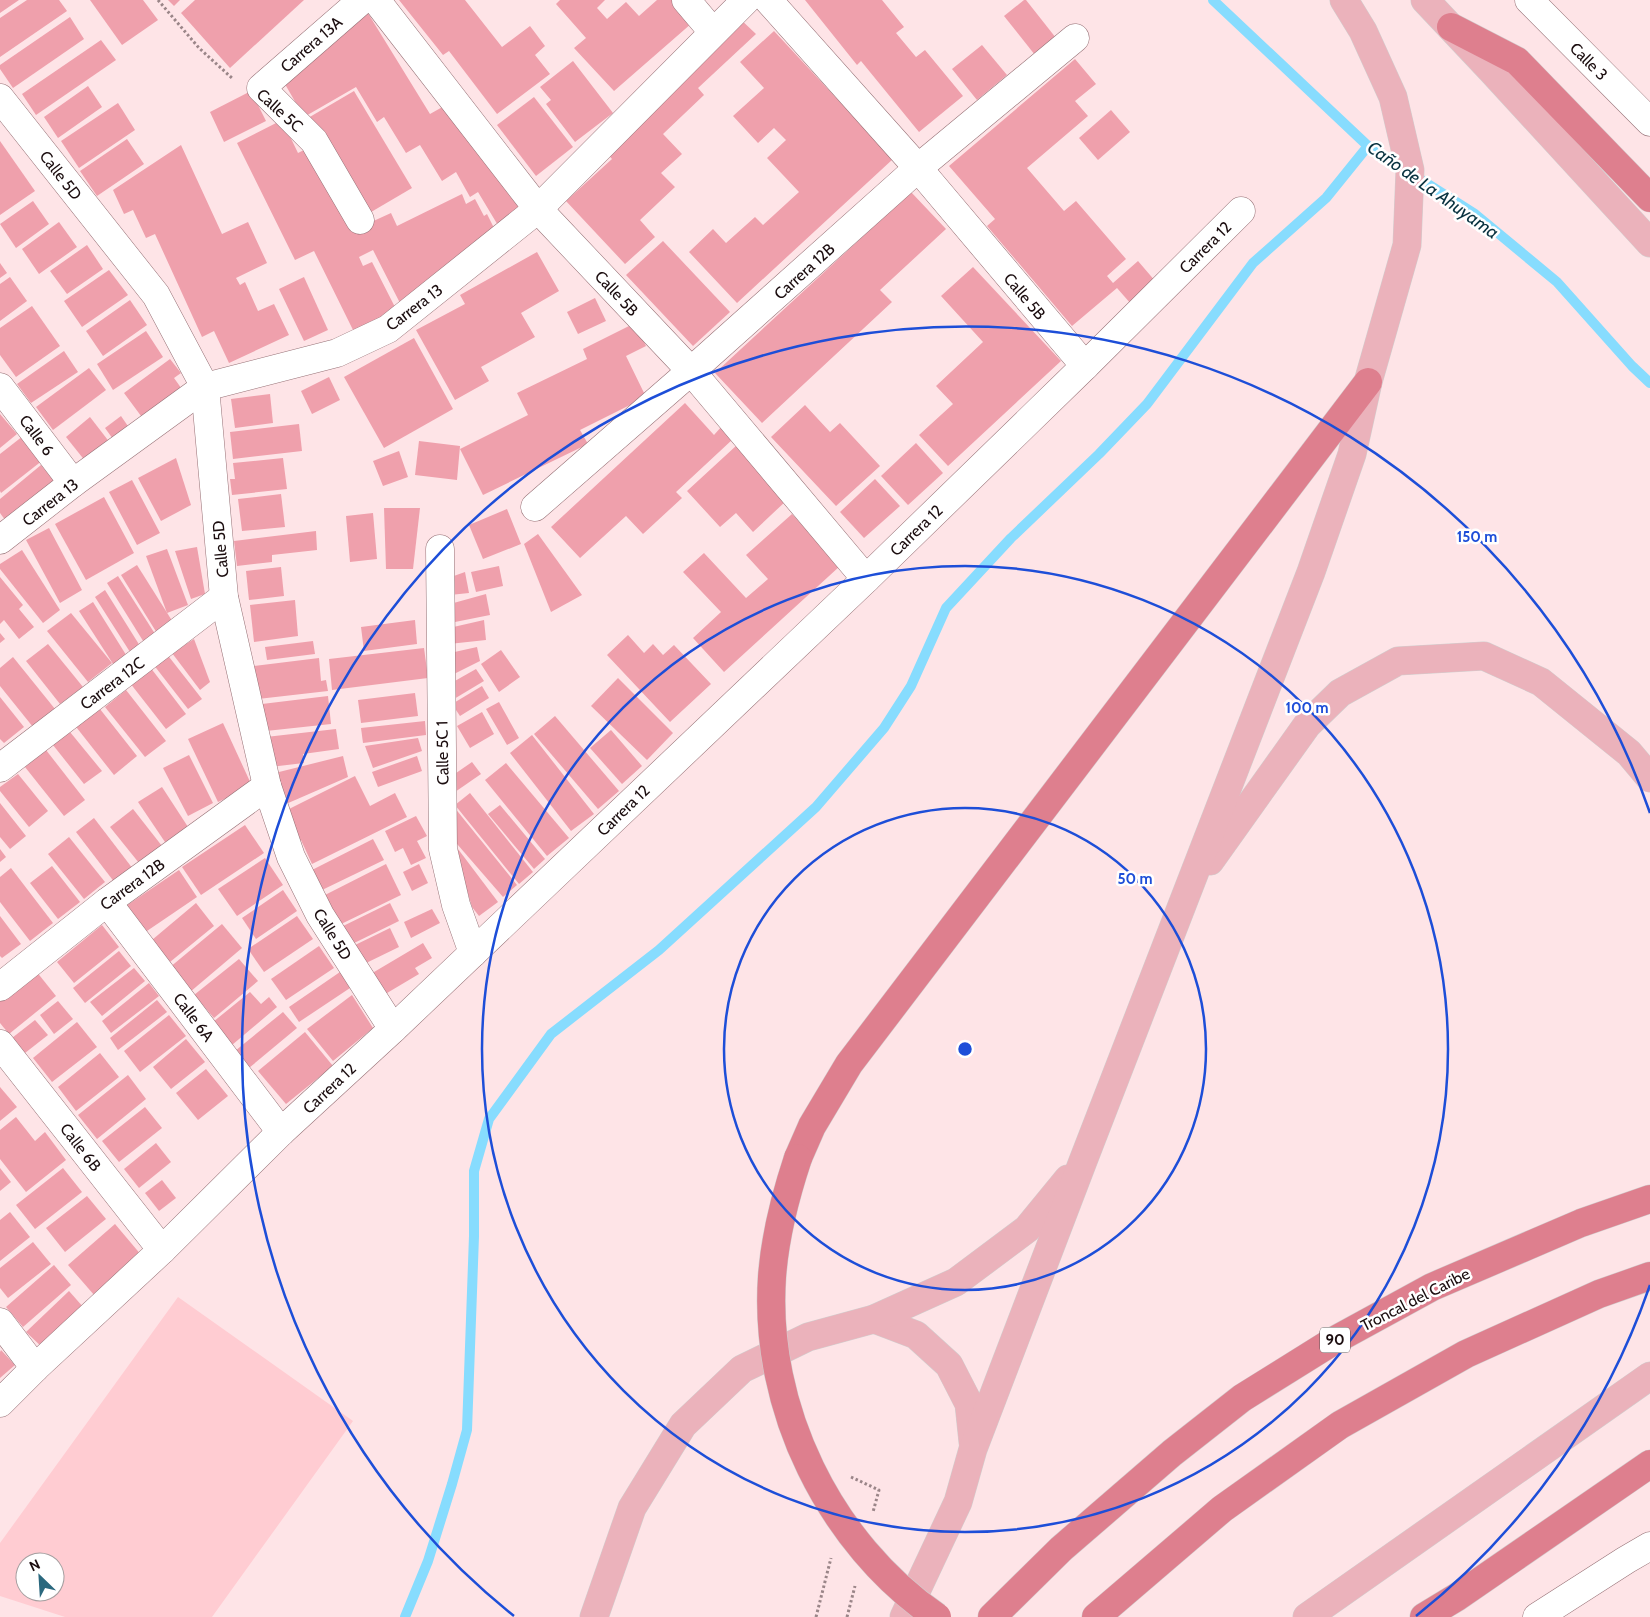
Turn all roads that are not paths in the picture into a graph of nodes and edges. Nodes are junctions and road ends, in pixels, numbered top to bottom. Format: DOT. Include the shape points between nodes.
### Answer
graph roads {
  1 [pos="362,0"];
  2 [pos="376,0"];
  3 [pos="686,0"];
  4 [pos="746,0"];
  5 [pos="768,0"];
  6 [pos="1344,0"];
  7 [pos="1425,0"];
  8 [pos="1529,0"];
  9 [pos="1451,27"];
  10 [pos="713,32"];
  11 [pos="1075,38"];
  12 [pos="260,88"];
  13 [pos="0,98"];
  14 [pos="1650,122"];
  15 [pos="918,168"];
  16 [pos="1650,198"];
  17 [pos="538,209"];
  18 [pos="1240,211"];
  19 [pos="360,220"];
  20 [pos="1650,244"];
  21 [pos="1085,366"];
  22 [pos="691,371"];
  23 [pos="1368,382"];
  24 [pos="0,387"];
  25 [pos="205,387"];
  26 [pos="73,483"];
  27 [pos="536,507"];
  28 [pos="0,540"];
  29 [pos="440,549"];
  30 [pos="866,579"];
  31 [pos="224,597"];
  32 [pos="0,768"];
  33 [pos="1650,778"];
  34 [pos="267,786"];
  35 [pos="1187,892"];
  36 [pos="107,902"];
  37 [pos="473,953"];
  38 [pos="0,987"];
  39 [pos="393,1029"];
  40 [pos="0,1044"];
  41 [pos="281,1132"];
  42 [pos="1083,1161"];
  43 [pos="1650,1199"];
  44 [pos="162,1250"];
  45 [pos="1650,1276"];
  46 [pos="874,1319"];
  47 [pos="0,1322"];
  48 [pos="35,1368"];
  49 [pos="1650,1376"];
  50 [pos="0,1403"];
  51 [pos="973,1449"];
  52 [pos="1650,1464"];
  53 [pos="1650,1546"];
  54 [pos="1104,1610"];
  55 [pos="594,1617"];
  56 [pos="904,1617"];
  57 [pos="937,1617"];
  58 [pos="992,1617"];
  59 [pos="1307,1617"];
  60 [pos="1424,1617"];
  61 [pos="1537,1617"];
  1 -- 12 [label="street, Carrera 13A"];
  2 -- 17 [label="street, Calle 5B"];
  3 -- 10 [label="street"];
  4 -- 10 [label="street, Carrera 13"];
  5 -- 15 [label="street, Calle 5B"];
  6 -- 23 [label="main road" via="1363,31 1393,97 1410,170 1408,245"];
  7 -- 9 [label="main road"];
  8 -- 14 [label="street, Calle 3"];
  9 -- 16 [label="highway" via="1517,61"];
  9 -- 20 [label="main road"];
  10 -- 17 [label="street, Carrera 13"];
  11 -- 15 [label="street, Carrera 12B"];
  12 -- 19 [label="street, Calle 5C" via="314,141"];
  13 -- 25 [label="street, Calle 5D" via="156,295"];
  15 -- 21 [label="street, Calle 5B"];
  15 -- 22 [label="street, Carrera 12B"];
  17 -- 22 [label="street, Calle 5B"];
  17 -- 25 [label="street, Carrera 13" via="388,329 337,353"];
  18 -- 21 [label="street, Carrera 12"];
  21 -- 30 [label="street, Carrera 12"];
  22 -- 27 [label="street, Carrera 12B"];
  22 -- 30 [label="street, Calle 5B"];
  23 -- 35 [label="main road" via="1352,454 1311,572"];
  23 -- 57 [label="highway, bridge" via="849,1064 812,1126 798,1158 776,1237 772,1278 776,1360 785,1400 814,1476 834,1512 888,1577"];
  24 -- 26 [label="street, Calle 6"];
  25 -- 26 [label="street, Carrera 13"];
  25 -- 31 [label="street, Calle 5D"];
  26 -- 28 [label="street, Carrera 13"];
  29 -- 37 [label="street, Calle 5C 1" via="443,849 456,905"];
  30 -- 37 [label="street, Carrera 12"];
  31 -- 32 [label="street, Carrera 12C"];
  31 -- 34 [label="street, Calle 5D"];
  33 -- 35 [label="main road" via="1629,753 1541,682 1484,656 1398,661 1340,693 1307,725"];
  34 -- 36 [label="street, Carrera 12B"];
  34 -- 39 [label="street, Calle 5D" via="291,857 320,914"];
  35 -- 42 [label="main road"];
  36 -- 38 [label="street, Carrera 12B"];
  36 -- 41 [label="street, Calle 6A"];
  37 -- 39 [label="street, Carrera 12"];
  39 -- 41 [label="street, Carrera 12"];
  40 -- 44 [label="street, Calle 6B"];
  41 -- 44 [label="street, Carrera 12"];
  42 -- 46 [label="main road" via="1027,1229 956,1282"];
  42 -- 51 [label="main road"];
  43 -- 58 [label="highway, Troncal del Caribe / 90" via="1581,1223 1432,1287 1335,1340 1242,1398 1060,1549"];
  44 -- 48 [label="street, Carrera 12"];
  45 -- 54 [label="highway" via="1599,1294 1466,1354 1340,1425 1222,1509"];
  46 -- 51 [label="main road" via="916,1335 949,1365 969,1404"];
  46 -- 55 [label="main road" via="808,1337 742,1369 683,1425 632,1508"];
  47 -- 48 [label="street"];
  48 -- 50 [label="street, Carrera 12"];
  49 -- 59 [label="main road"];
  51 -- 56 [label="main road" via="958,1502"];
  52 -- 60 [label="highway"];
  53 -- 61 [label="street"];
}
